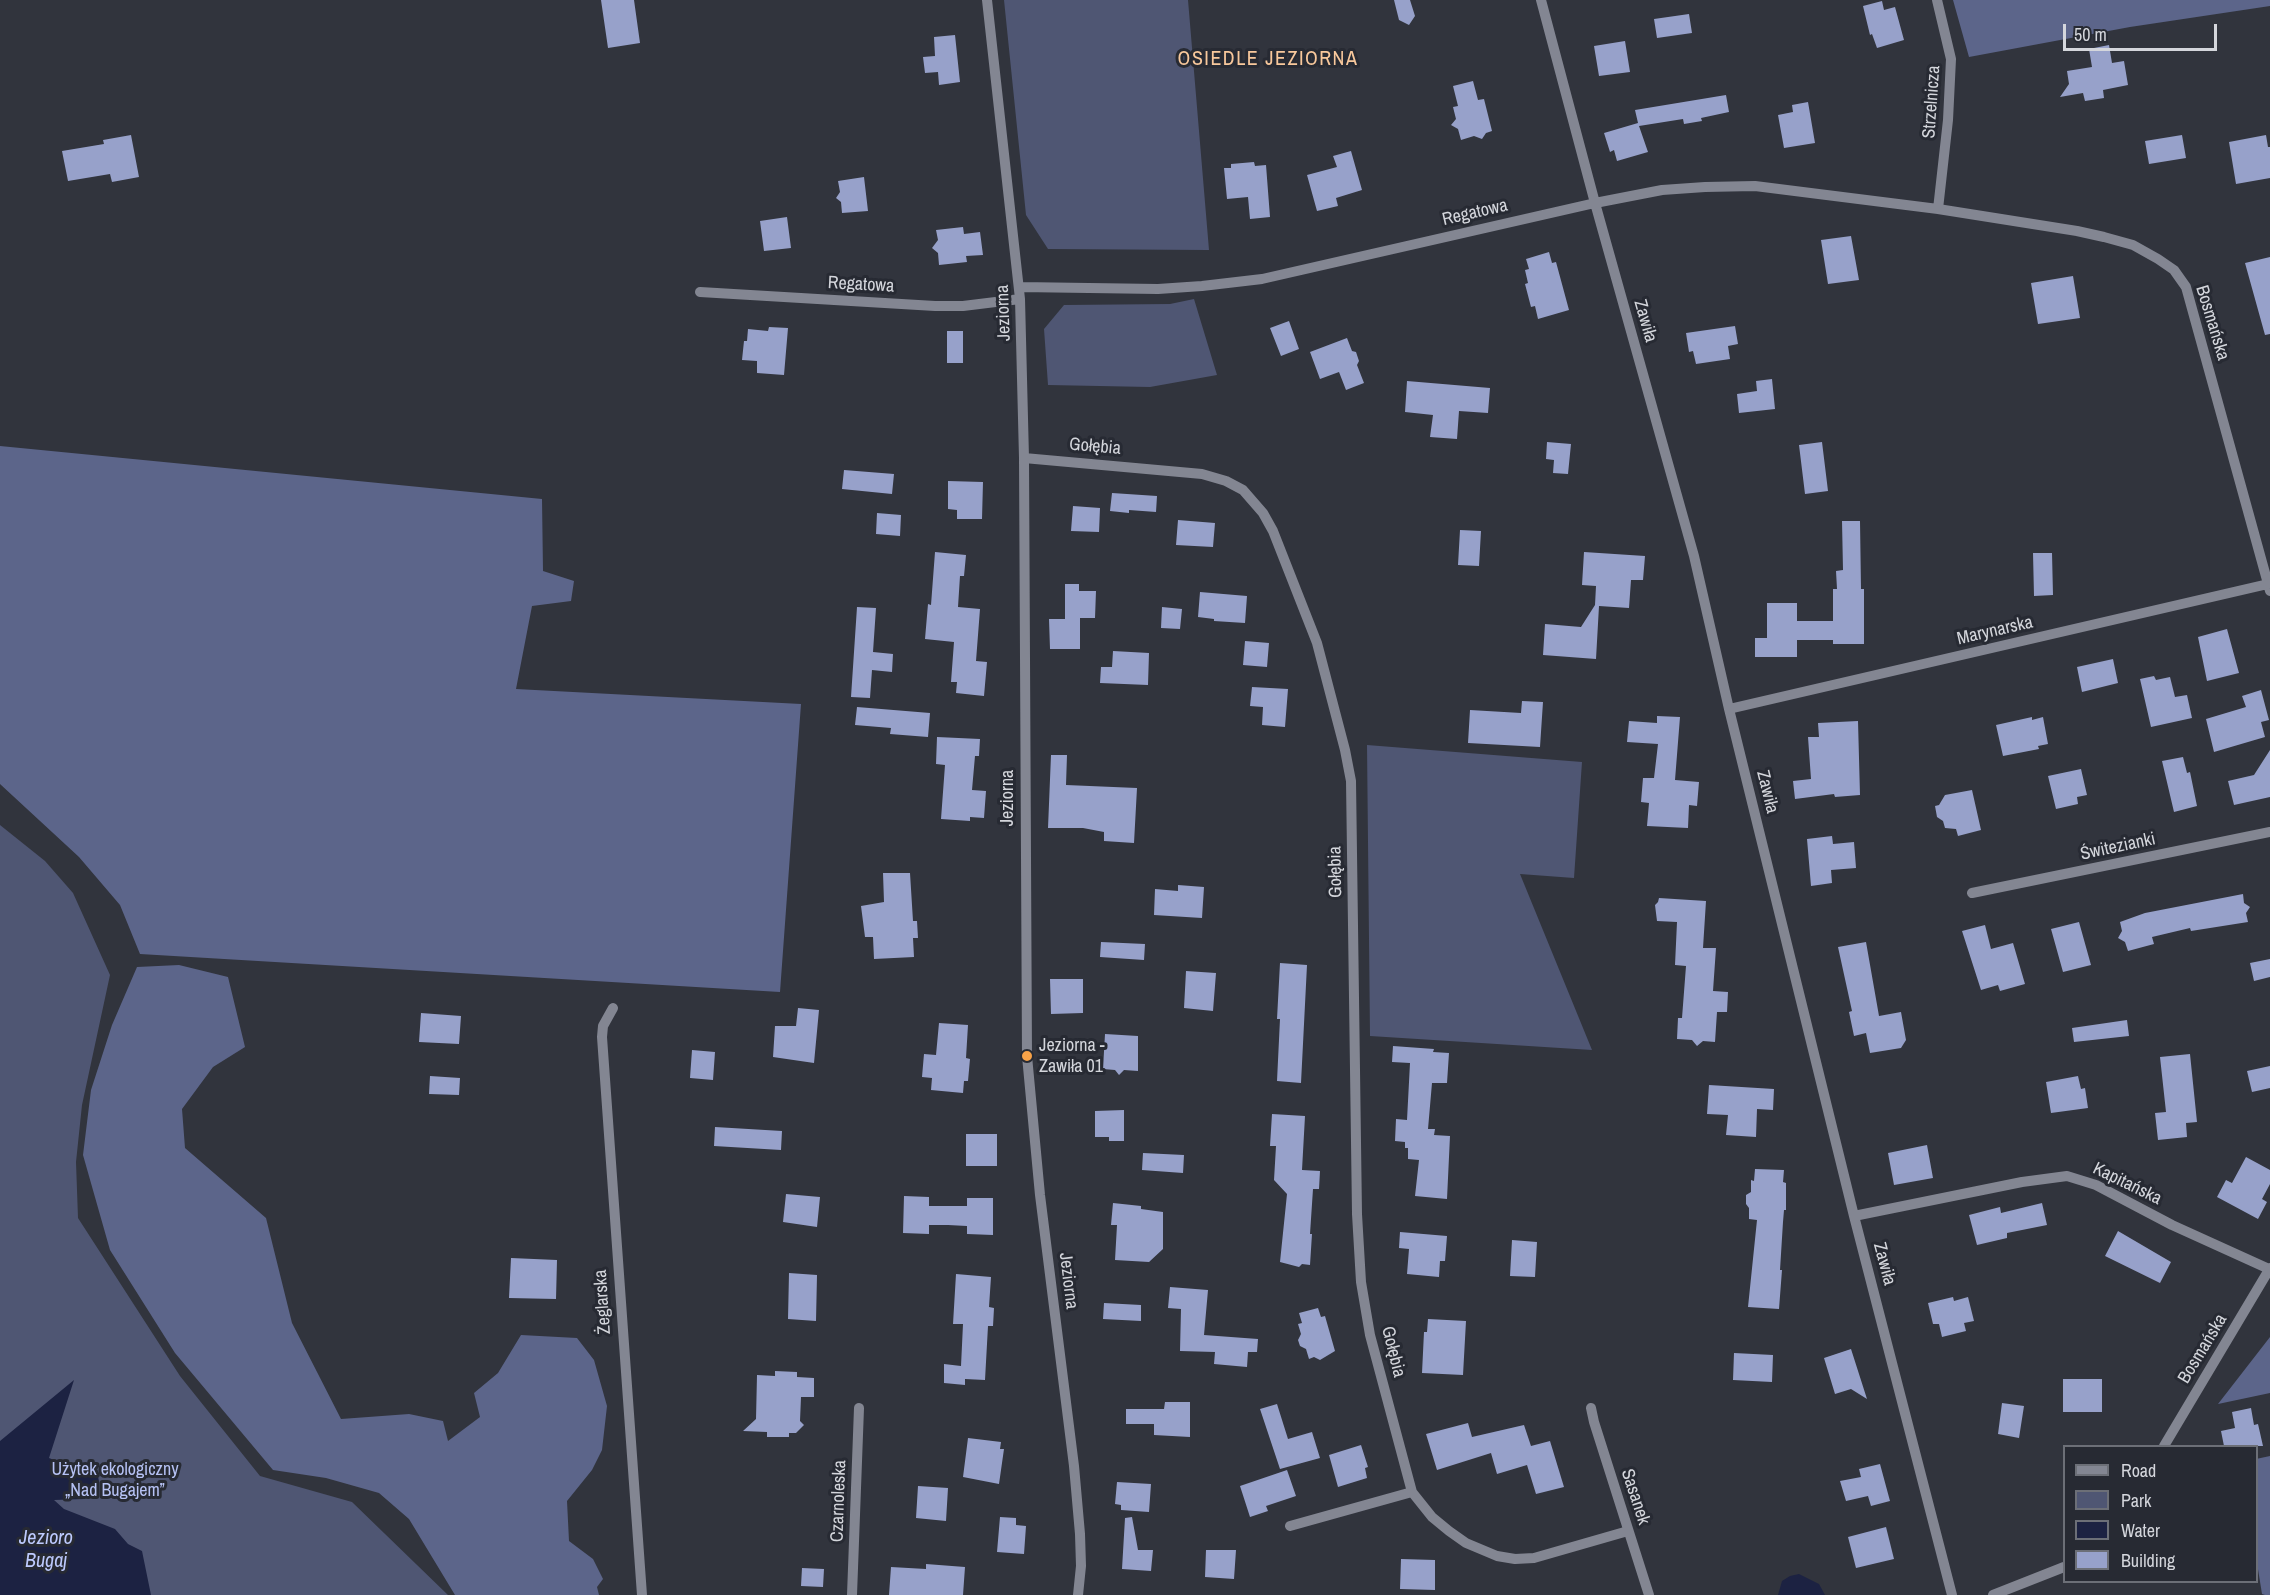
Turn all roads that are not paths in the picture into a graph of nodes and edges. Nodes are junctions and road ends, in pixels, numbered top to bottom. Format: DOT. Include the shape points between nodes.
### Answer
graph roads {
  1 [pos="987,0"];
  2 [pos="1541,0"];
  3 [pos="1937,0"];
  4 [pos="1595,203"];
  5 [pos="1938,209"];
  6 [pos="700,292"];
  7 [pos="1020,293"];
  8 [pos="1024,458"];
  9 [pos="2269,588"];
  10 [pos="1729,709"];
  11 [pos="2270,832"];
  12 [pos="1972,893"];
  13 [pos="613,1008"];
  14 [pos="1854,1216"];
  15 [pos="2270,1269"];
  16 [pos="859,1408"];
  17 [pos="1591,1408"];
  18 [pos="2165,1445"];
  19 [pos="1412,1492"];
  20 [pos="1290,1526"];
  21 [pos="1628,1531"];
  22 [pos="2063,1567"];
  23 [pos="642,1595"];
  24 [pos="852,1595"];
  25 [pos="1078,1595"];
  26 [pos="1649,1595"];
  27 [pos="1952,1595"];
  28 [pos="1993,1595"];
  1 -- 7 [label="street, Jeziorna"];
  2 -- 4 [label="street, Zawiła"];
  3 -- 5 [label="street, Strzelnicza" via="1952,59"];
  4 -- 5 [label="street, Regatowa" via="1662,190 1755,186"];
  4 -- 7 [label="street, Regatowa" via="1262,279 1158,289"];
  4 -- 10 [label="street, Zawiła" via="1694,556"];
  5 -- 9 [label="street, Bosmańska" via="2104,237 2141,249 2174,270 2186,287"];
  6 -- 7 [label="street, Regatowa" via="935,306 963,306"];
  7 -- 8 [label="street, Jeziorna"];
  8 -- 19 [label="street, Gołębia" via="1202,474 1243,490 1273,531 1307,616 1334,703 1350,781 1361,1282 1370,1335"];
  8 -- 25 [label="street, Jeziorna" via="1027,1056 1075,1475 1081,1566"];
  9 -- 10 [label="street, Marynarska"];
  10 -- 14 [label="street, Zawiła"];
  11 -- 12 [label="street, Świtezianki"];
  13 -- 23 [label="street, Żeglarska" via="602,1037"];
  14 -- 15 [label="street, Kapitańska" via="2067,1176 2097,1185 2172,1225"];
  14 -- 27 [label="street, Zawiła"];
  15 -- 18 [label="street, Bosmańska"];
  16 -- 24 [label="street, Czarnoleska"];
  17 -- 21 [label="street, Sasanek"];
  19 -- 20 [label="street"];
  19 -- 21 [label="street, Gołębia" via="1449,1531 1497,1556 1534,1558"];
  21 -- 26 [label="street, Sasanek"];
  22 -- 28 [label="street"];
}
